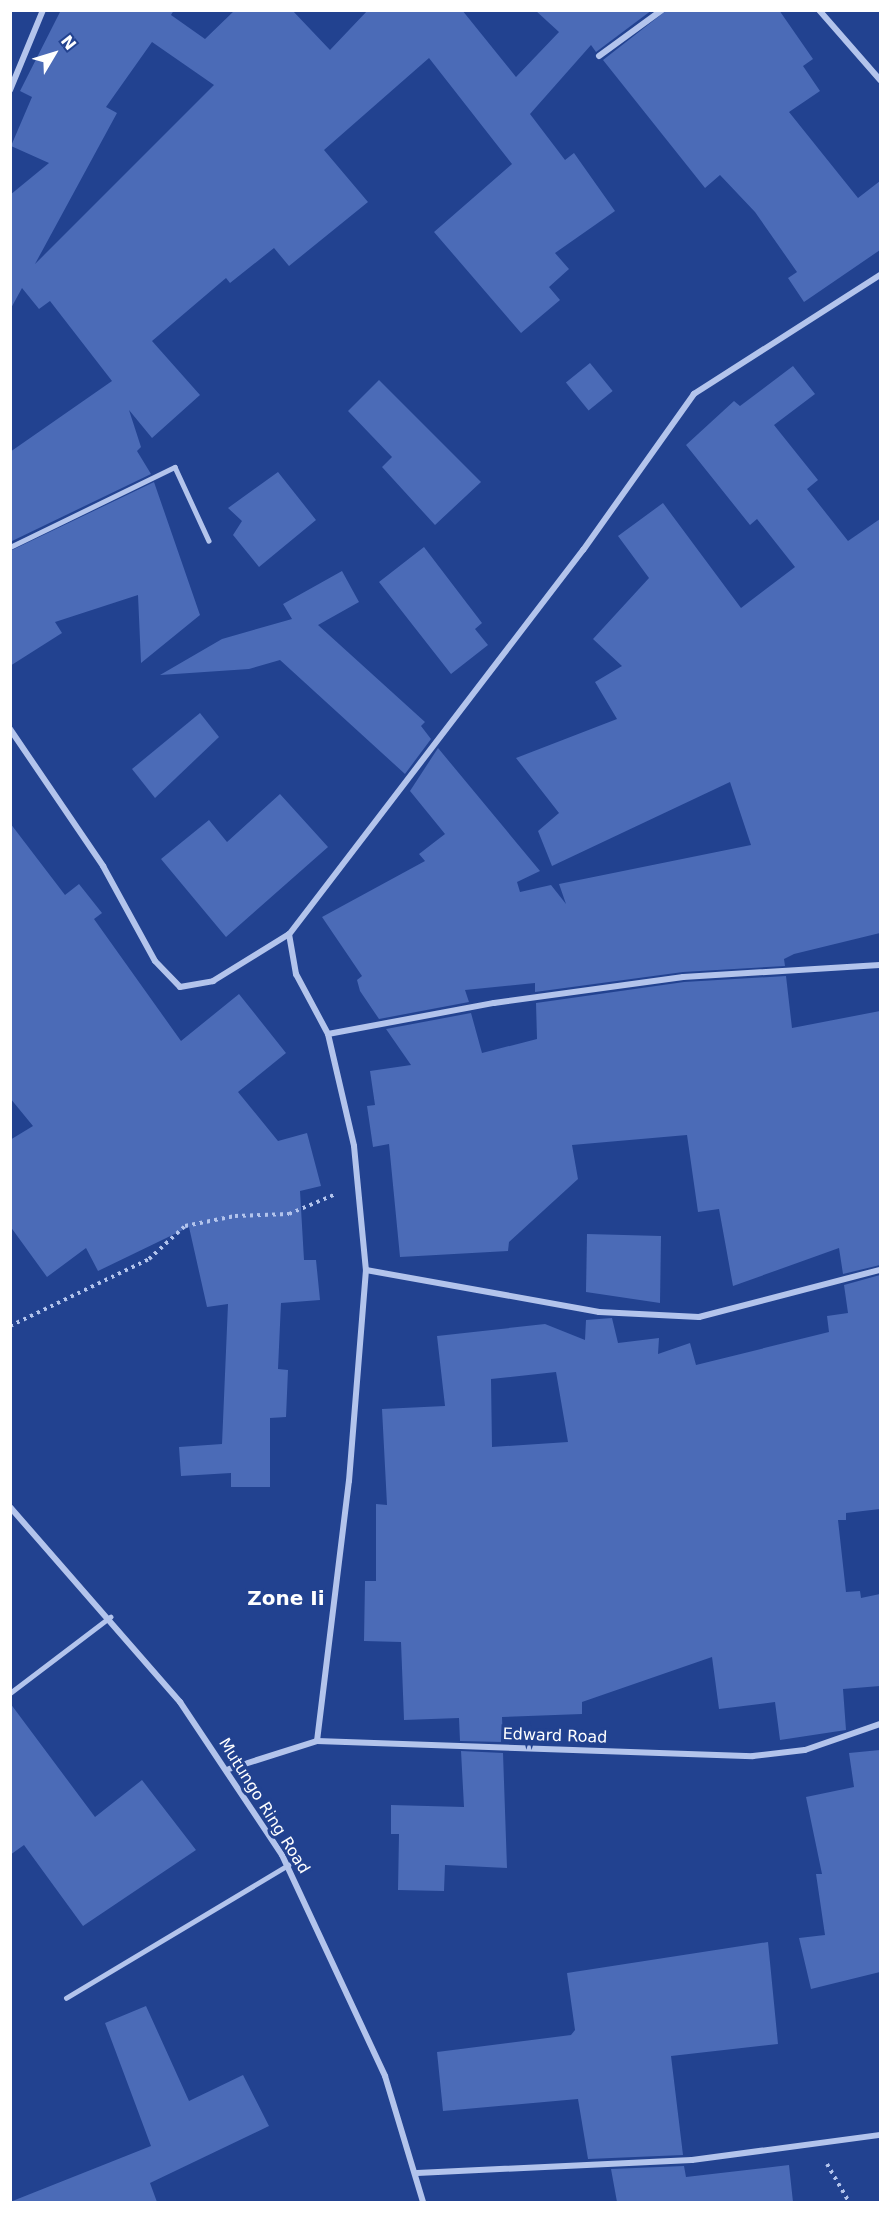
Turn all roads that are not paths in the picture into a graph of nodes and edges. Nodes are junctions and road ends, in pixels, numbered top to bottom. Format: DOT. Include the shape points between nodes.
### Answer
graph roads {
  1 [pos="43,10"];
  2 [pos="662,10"];
  3 [pos="819,10"];
  4 [pos="599,56"];
  5 [pos="880,80"];
  6 [pos="10,90"];
  7 [pos="880,278"];
  8 [pos="209,541"];
  9 [pos="10,548"];
  10 [pos="10,729"];
  11 [pos="289,934"];
  12 [pos="880,965"];
  13 [pos="328,1034"];
  14 [pos="366,1270"];
  15 [pos="880,1270"];
  16 [pos="10,1507"];
  17 [pos="110,1617"];
  18 [pos="10,1693"];
  19 [pos="880,1724"];
  20 [pos="317,1741"];
  21 [pos="229,1769"];
  22 [pos="288,1865"];
  23 [pos="66,1998"];
  24 [pos="880,2135"];
  25 [pos="417,2173"];
  26 [pos="423,2202"];
  1 -- 6 [label="street"];
  2 -- 4 [label="street"];
  3 -- 5 [label="street"];
  7 -- 11 [label="street" via="694,394 584,550"];
  8 -- 9 [label="lane" via="175,467"];
  10 -- 11 [label="street" via="103,866 155,961 180,987 213,981"];
  11 -- 13 [label="street" via="296,974"];
  12 -- 13 [label="street" via="683,977 494,1003"];
  13 -- 14 [label="street" via="360,1183"];
  14 -- 15 [label="street" via="599,1312 699,1317"];
  14 -- 20 [label="street" via="349,1481"];
  16 -- 17 [label="street, Mutungo Ring Road"];
  17 -- 18 [label="lane"];
  17 -- 21 [label="street, Mutungo Ring Road"];
  19 -- 20 [label="street, Edward Road" via="805,1750 753,1756"];
  20 -- 21 [label="street, Edward Road"];
  21 -- 22 [label="street, Mutungo Ring Road"];
  22 -- 23 [label="lane"];
  22 -- 25 [label="street, Mutungo Ring Road" via="385,2076"];
  24 -- 25 [label="street" via="692,2160"];
  25 -- 26 [label="street, Mutungo Ring Road"];
}
